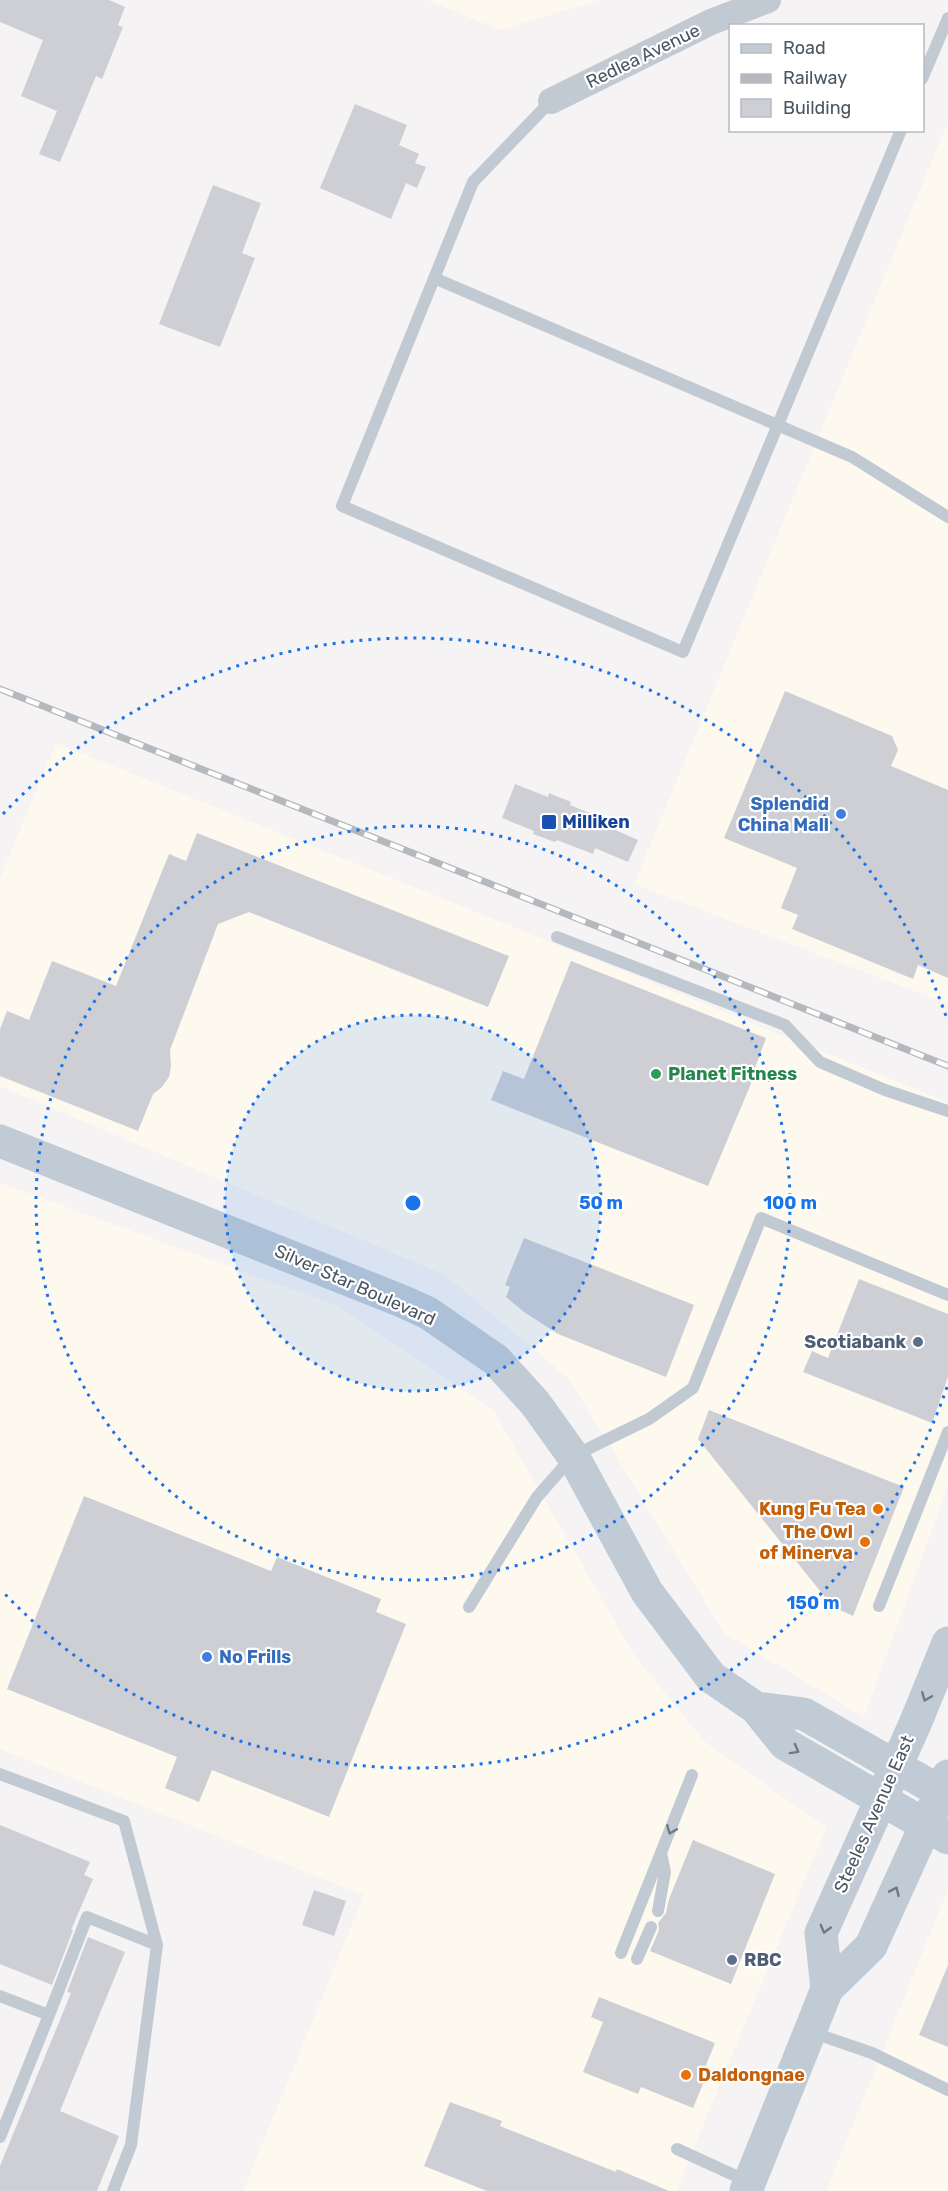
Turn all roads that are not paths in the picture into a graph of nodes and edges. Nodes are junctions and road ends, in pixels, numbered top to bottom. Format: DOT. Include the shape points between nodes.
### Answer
graph roads {
  1 [pos="768,0"];
  2 [pos="948,18"];
  3 [pos="924,74"];
  4 [pos="551,101"];
  5 [pos="900,132"];
  6 [pos="434,278"];
  7 [pos="778,425"];
  8 [pos="948,517"];
  9 [pos="557,937"];
  10 [pos="948,1111"];
  11 [pos="0,1141"];
  12 [pos="948,1295"];
  13 [pos="948,1432"];
  14 [pos="573,1456"];
  15 [pos="879,1606"];
  16 [pos="469,1608"];
  17 [pos="948,1643"];
  18 [pos="756,1708"];
  19 [pos="896,1765"];
  20 [pos="0,1774"];
  21 [pos="692,1775"];
  22 [pos="946,1788"];
  23 [pos="881,1799"];
  24 [pos="937,1831"];
  25 [pos="661,1853"];
  26 [pos="658,1911"];
  27 [pos="651,1927"];
  28 [pos="157,1945"];
  29 [pos="621,1953"];
  30 [pos="637,1959"];
  31 [pos="827,1989"];
  32 [pos="0,1996"];
  33 [pos="49,2015"];
  34 [pos="810,2032"];
  35 [pos="948,2090"];
  36 [pos="0,2137"];
  37 [pos="677,2149"];
  38 [pos="747,2187"];
  39 [pos="113,2191"];
  1 -- 4 [label="street, Redlea Avenue" via="711,22"];
  2 -- 3 [label="lane"];
  4 -- 6 [label="lane" via="473,182"];
  5 -- 7 [label="lane"];
  6 -- 7 [label="lane"];
  6 -- 7 [label="lane" via="342,506 683,652"];
  7 -- 8 [label="lane" via="852,457"];
  9 -- 10 [label="lane" via="785,1025 820,1062"];
  11 -- 14 [label="street, Silver Star Boulevard" via="428,1313 496,1360 535,1403"];
  12 -- 14 [label="lane" via="761,1218 693,1388 649,1419"];
  13 -- 15 [label="lane"];
  14 -- 16 [label="lane" via="537,1497"];
  14 -- 18 [label="street, Silver Star Boulevard" via="647,1592 711,1677"];
  17 -- 19 [label="street, Steeles Avenue East, one-way"];
  18 -- 19 [label="street, Silver Star Boulevard" via="804,1714"];
  18 -- 23 [label="street, Silver Star Boulevard, one-way" via="785,1744"];
  19 -- 22 [label="street, Silver Star Boulevard"];
  19 -- 23 [label="street, Steeles Avenue East"];
  20 -- 28 [label="lane" via="123,1821"];
  21 -- 25 [label="lane, one-way"];
  22 -- 24 [label="street, Steeles Avenue East"];
  23 -- 24 [label="street, Silver Star Boulevard"];
  23 -- 31 [label="street, Steeles Avenue East, one-way" via="821,1933"];
  31 -- 24 [label="street, Steeles Avenue East, one-way" via="871,1946"];
  25 -- 26 [label="lane" via="665,1872"];
  25 -- 29 [label="lane"];
  27 -- 30 [label="lane"];
  28 -- 33 [label="lane" via="87,1917"];
  28 -- 39 [label="lane" via="131,2145"];
  31 -- 34 [label="street, Steeles Avenue East"];
  32 -- 33 [label="lane"];
  33 -- 36 [label="lane"];
  34 -- 35 [label="lane" via="872,2053"];
  34 -- 38 [label="street, Steeles Avenue East"];
  37 -- 38 [label="lane"];
}
